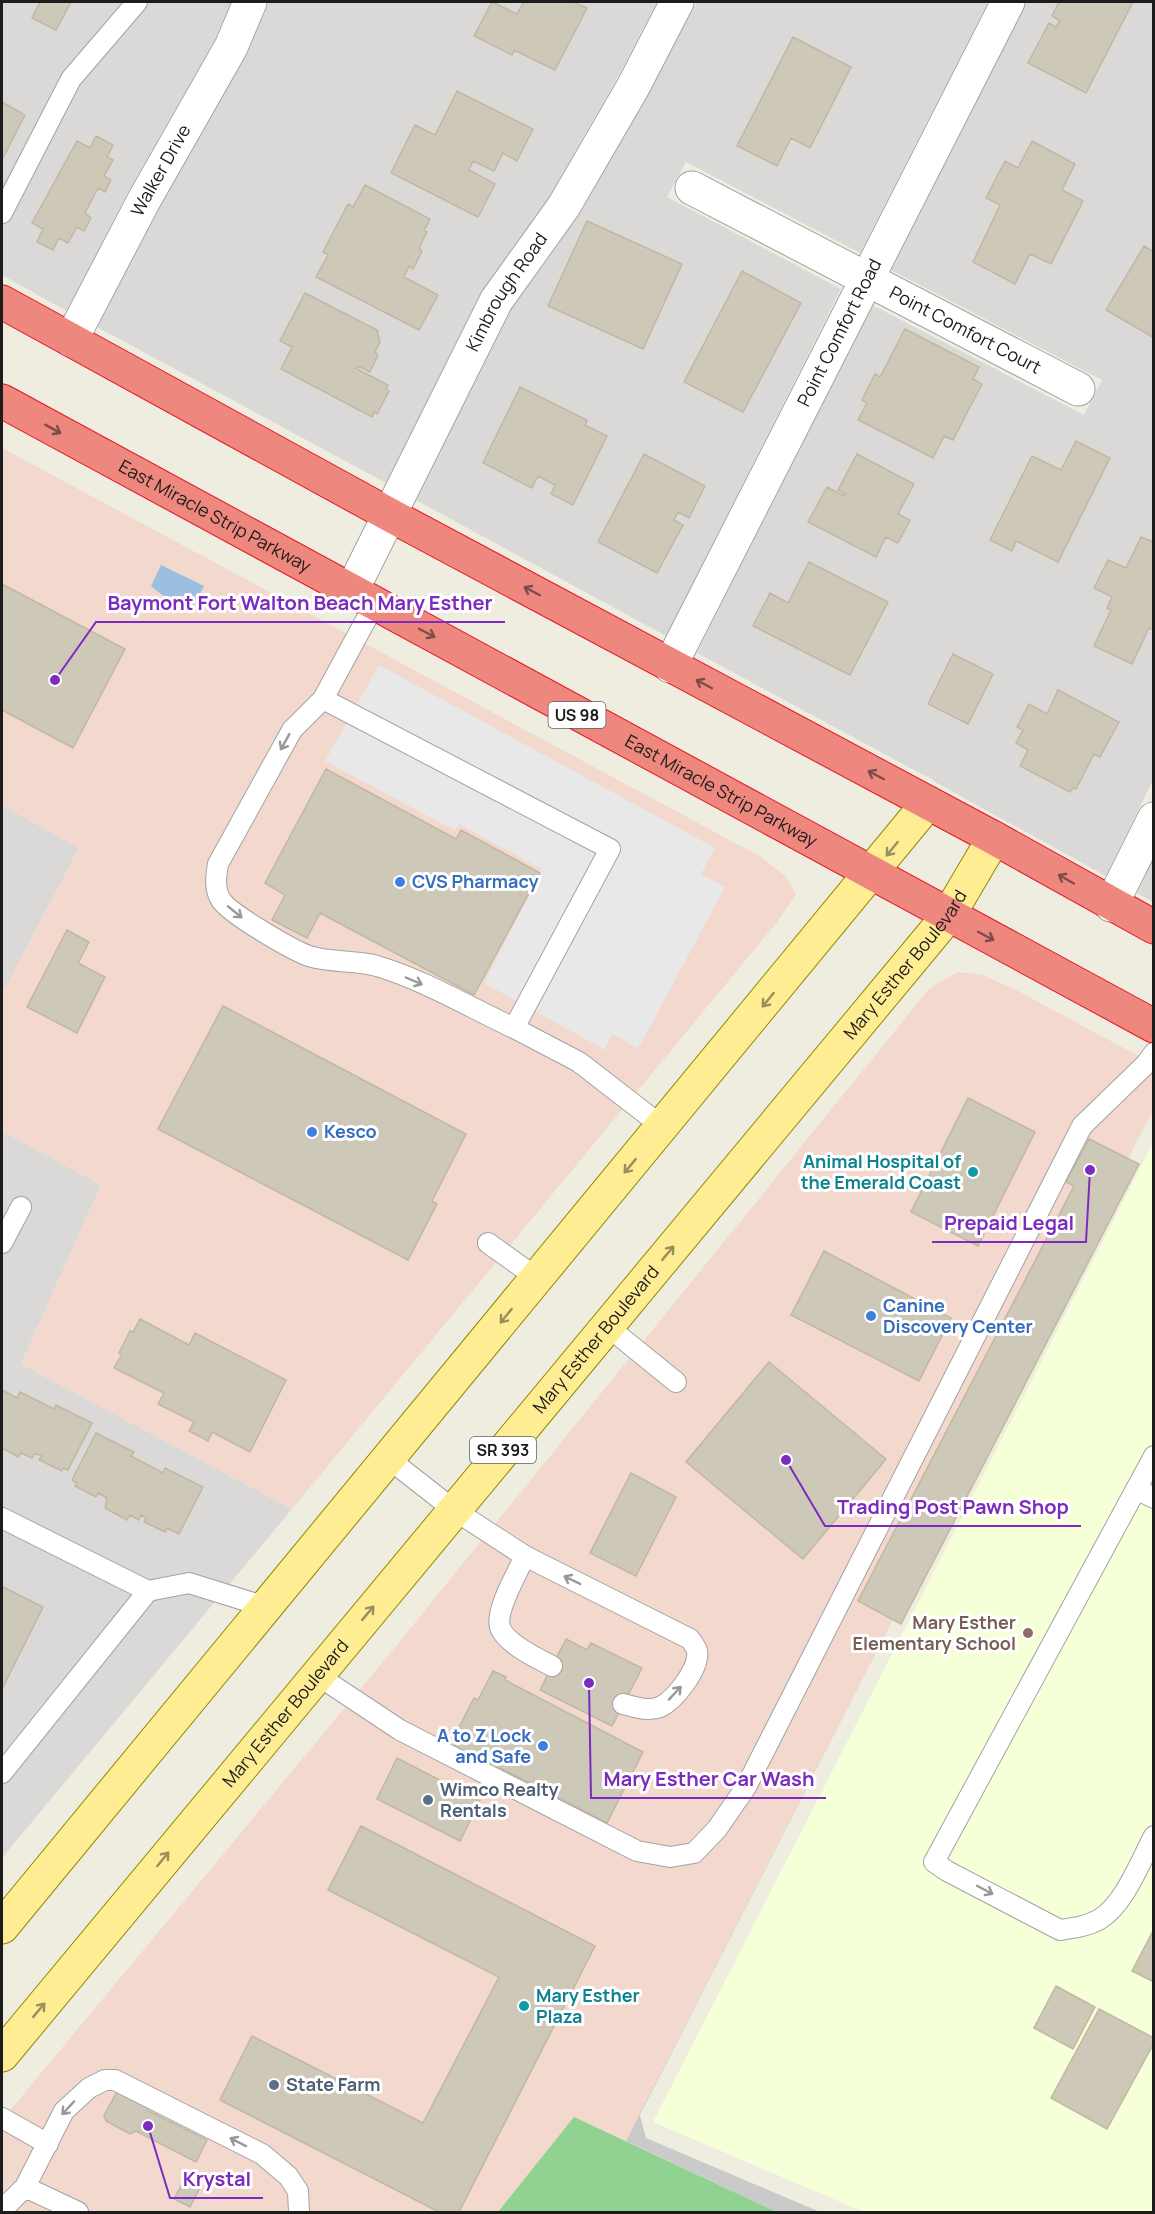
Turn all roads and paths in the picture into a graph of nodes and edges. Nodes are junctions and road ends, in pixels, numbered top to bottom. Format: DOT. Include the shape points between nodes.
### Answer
graph roads {
  1 [pos="137,2"];
  2 [pos="250,2"];
  3 [pos="677,2"];
  4 [pos="1008,2"];
  5 [pos="692,188"];
  6 [pos="2,213"];
  7 [pos="866,279"];
  8 [pos="2,302"];
  9 [pos="71,340"];
  10 [pos="1078,389"];
  11 [pos="2,401"];
  12 [pos="390,515"];
  13 [pos="363,598"];
  14 [pos="670,666"];
  15 [pos="323,699"];
  16 [pos="928,803"];
  17 [pos="1154,819"];
  18 [pos="994,838"];
  19 [pos="872,874"];
  20 [pos="1111,905"];
  21 [pos="948,916"];
  22 [pos="1154,927"];
  23 [pos="1154,1026"];
  24 [pos="514,1028"];
  25 [pos="1154,1053"];
  26 [pos="663,1127"];
  27 [pos="21,1207"];
  28 [pos="2,1243"];
  29 [pos="488,1243"];
  30 [pos="537,1278"];
  31 [pos="607,1326"];
  32 [pos="676,1382"];
  33 [pos="1154,1456"];
  34 [pos="389,1459"];
  35 [pos="1136,1489"];
  36 [pos="1154,1498"];
  37 [pos="454,1510"];
  38 [pos="2,1518"];
  39 [pos="525,1556"];
  40 [pos="148,1591"];
  41 [pos="266,1607"];
  42 [pos="552,1666"];
  43 [pos="317,1675"];
  44 [pos="623,1704"];
  45 [pos="2,1773"];
  46 [pos="1154,1836"];
  47 [pos="2,1928"];
  48 [pos="2,2055"];
  49 [pos="2,2118"];
  50 [pos="48,2144"];
  51 [pos="25,2187"];
  52 [pos="2,2210"];
  53 [pos="78,2212"];
  54 [pos="299,2212"];
  1 -- 6 [label="lane" via="71,79"];
  2 -- 9 [label="street, Walker Drive" via="231,47 144,200"];
  3 -- 12 [label="street, Kimbrough Road" via="564,206 496,301"];
  4 -- 7 [label="street, Point Comfort Road"];
  5 -- 7 [label="street, Point Comfort Court"];
  7 -- 10 [label="street, Point Comfort Court"];
  7 -- 14 [label="street, Point Comfort Road"];
  8 -- 9 [label="highway"];
  9 -- 12 [label="highway"];
  11 -- 13 [label="highway, East Miracle Strip Parkway / US 98, one-way"];
  12 -- 13 [label="street, Kimbrough Road"];
  14 -- 12 [label="highway, one-way"];
  13 -- 15 [label="lane"];
  13 -- 19 [label="highway, East Miracle Strip Parkway / US 98, one-way"];
  16 -- 14 [label="highway, one-way"];
  15 -- 24 [label="lane" via="610,849"];
  15 -- 24 [label="lane, one-way" via="292,730 218,864 215,882 221,900 248,923 308,956 375,965"];
  16 -- 18 [label="highway"];
  16 -- 19 [label="main road, one-way"];
  17 -- 20 [label="street"];
  20 -- 18 [label="highway, one-way"];
  18 -- 21 [label="main road, Mary Esther Boulevard / SR 393"];
  19 -- 21 [label="highway, East Miracle Strip Parkway / US 98"];
  19 -- 26 [label="main road, one-way"];
  20 -- 22 [label="highway"];
  21 -- 23 [label="highway, East Miracle Strip Parkway / US 98, one-way"];
  31 -- 21 [label="main road, Mary Esther Boulevard / SR 393, one-way"];
  24 -- 26 [label="lane" via="579,1062"];
  25 -- 43 [label="lane" via="1082,1126 746,1787 717,1829 694,1853 670,1857 638,1851 400,1730"];
  26 -- 30 [label="main road, one-way"];
  27 -- 28 [label="lane"];
  29 -- 30 [label="lane"];
  30 -- 34 [label="main road, one-way"];
  31 -- 32 [label="lane"];
  31 -- 37 [label="main road, Mary Esther Boulevard / SR 393"];
  33 -- 35 [label="lane"];
  34 -- 37 [label="lane"];
  34 -- 41 [label="main road"];
  35 -- 36 [label="lane"];
  35 -- 46 [label="lane, one-way" via="934,1862 1060,1930 1079,1928 1101,1918 1120,1900"];
  37 -- 39 [label="lane"];
  43 -- 37 [label="main road, Mary Esther Boulevard / SR 393, one-way"];
  38 -- 40 [label="lane"];
  39 -- 42 [label="lane" via="502,1608 500,1626 521,1648"];
  44 -- 39 [label="lane, one-way" via="640,1709 659,1707 674,1697 697,1662 697,1649 690,1639"];
  40 -- 41 [label="lane" via="189,1583"];
  40 -- 45 [label="lane"];
  41 -- 47 [label="main road"];
  48 -- 43 [label="main road, Mary Esther Boulevard / SR 393, one-way"];
  49 -- 50 [label="lane"];
  50 -- 51 [label="lane"];
  54 -- 50 [label="lane, one-way" via="298,2191 288,2176 262,2154 115,2080 89,2088 64,2111"];
  51 -- 52 [label="lane"];
  51 -- 53 [label="lane"];
}
